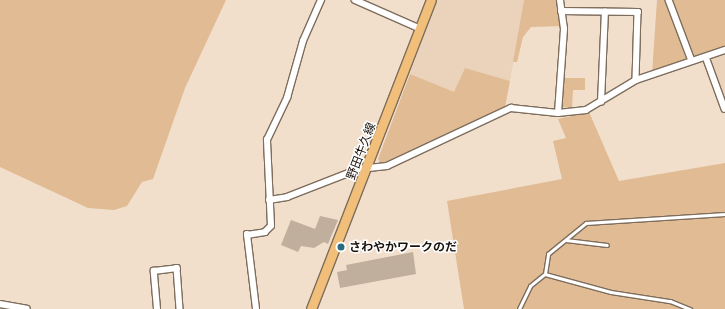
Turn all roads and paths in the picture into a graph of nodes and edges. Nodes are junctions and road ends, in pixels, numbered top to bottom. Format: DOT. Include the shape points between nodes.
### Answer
graph roads {
  1 [pos="321,0"];
  2 [pos="355,0"];
  3 [pos="431,0"];
  4 [pos="560,0"];
  5 [pos="669,0"];
  6 [pos="561,11"];
  7 [pos="605,12"];
  8 [pos="420,29"];
  9 [pos="725,50"];
  10 [pos="706,58"];
  11 [pos="692,62"];
  12 [pos="636,80"];
  13 [pos="602,102"];
  14 [pos="725,109"];
  15 [pos="558,113"];
  16 [pos="366,171"];
  17 [pos="269,200"];
  18 [pos="725,214"];
  19 [pos="565,240"];
  20 [pos="607,245"];
  21 [pos="545,274"];
  22 [pos="0,304"];
  23 [pos="27,309"];
  24 [pos="157,309"];
  25 [pos="180,309"];
  26 [pos="255,309"];
  27 [pos="311,309"];
  28 [pos="519,309"];
  29 [pos="690,309"];
  1 -- 17 [label="street" via="303,41 287,98 267,140"];
  2 -- 8 [label="street"];
  3 -- 8 [label="main road, 野田牛久線"];
  4 -- 6 [label="street"];
  5 -- 11 [label="street"];
  6 -- 7 [label="street"];
  6 -- 15 [label="street" via="564,29"];
  7 -- 12 [label="street" via="638,12"];
  7 -- 13 [label="street"];
  8 -- 16 [label="main road, 野田牛久線"];
  9 -- 10 [label="street"];
  10 -- 11 [label="street"];
  10 -- 14 [label="street"];
  11 -- 12 [label="street"];
  12 -- 13 [label="street"];
  13 -- 15 [label="street" via="586,110"];
  15 -- 16 [label="street" via="511,108 387,166"];
  16 -- 17 [label="street" via="359,170 287,198"];
  16 -- 27 [label="main road, 野田牛久線"];
  17 -- 26 [label="street" via="271,226 265,232 247,235"];
  18 -- 19 [label="lane" via="593,221"];
  19 -- 20 [label="lane"];
  19 -- 21 [label="lane" via="548,254"];
  21 -- 28 [label="lane" via="530,286"];
  21 -- 29 [label="lane" via="611,292 670,301"];
  22 -- 23 [label="street"];
  24 -- 25 [label="street" via="154,272 177,268"];
}
